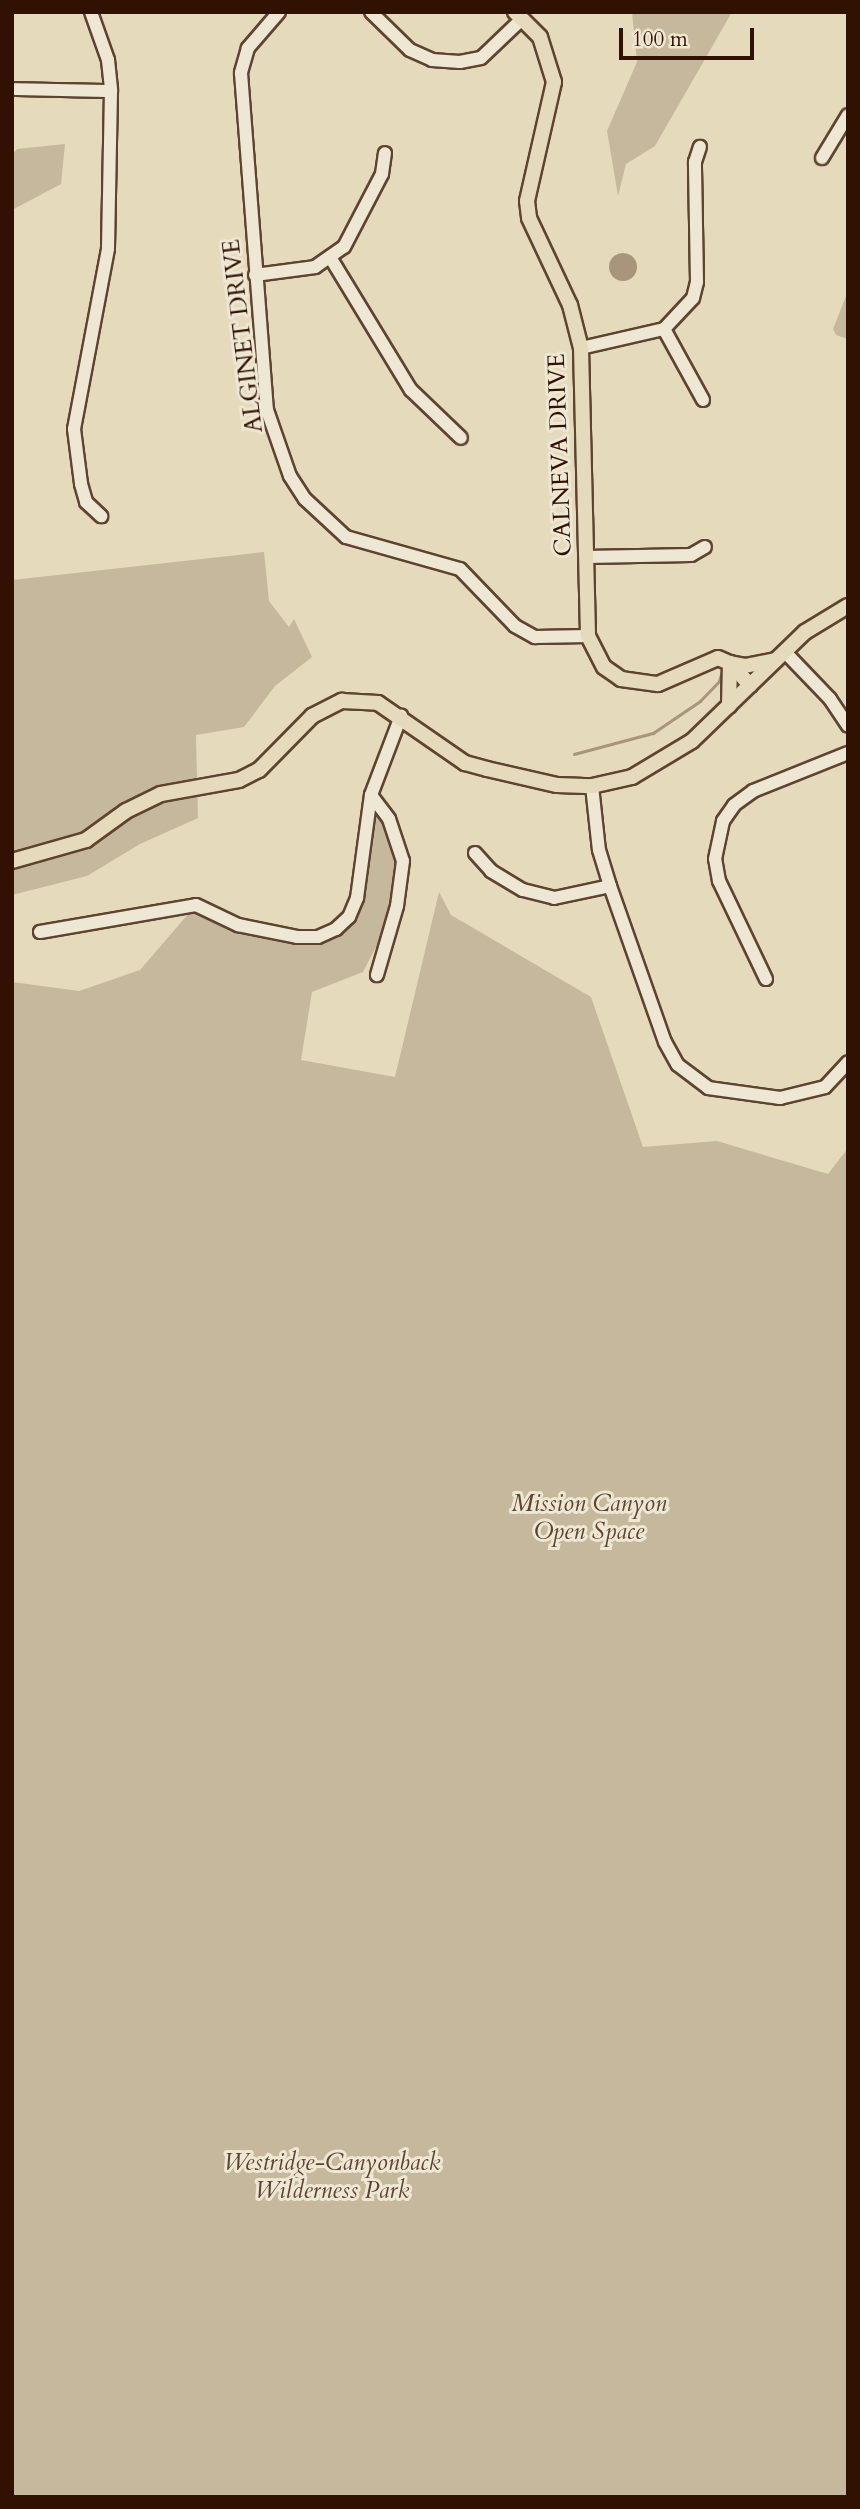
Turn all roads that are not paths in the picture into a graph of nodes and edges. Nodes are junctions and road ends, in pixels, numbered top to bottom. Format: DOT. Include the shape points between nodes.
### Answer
graph roads {
  1 [pos="92,12"];
  2 [pos="279,12"];
  3 [pos="371,12"];
  4 [pos="519,15"];
  5 [pos="12,89"];
  6 [pos="111,91"];
  7 [pos="848,115"];
  8 [pos="700,147"];
  9 [pos="385,153"];
  10 [pos="822,158"];
  11 [pos="330,257"];
  12 [pos="255,275"];
  13 [pos="664,329"];
  14 [pos="581,348"];
  15 [pos="703,400"];
  16 [pos="461,438"];
  17 [pos="101,516"];
  18 [pos="705,547"];
  19 [pos="586,557"];
  20 [pos="848,606"];
  21 [pos="588,636"];
  22 [pos="780,656"];
  23 [pos="730,663"];
  24 [pos="750,685"];
  25 [pos="729,706"];
  26 [pos="401,716"];
  27 [pos="848,726"];
  28 [pos="848,753"];
  29 [pos="593,786"];
  30 [pos="371,795"];
  31 [pos="475,853"];
  32 [pos="12,861"];
  33 [pos="610,886"];
  34 [pos="40,932"];
  35 [pos="377,975"];
  36 [pos="766,979"];
  37 [pos="848,1062"];
  1 -- 6 [label="street" via="108,60"];
  2 -- 12 [label="street, ALGINET DRIVE" via="248,48 241,73"];
  3 -- 4 [label="street" via="410,50 432,60 460,62 481,58"];
  4 -- 14 [label="main road, CALNEVA DRIVE" via="550,57 554,82 529,187 529,218 570,305"];
  5 -- 6 [label="street"];
  6 -- 17 [label="street" via="108,249 74,429 86,502"];
  7 -- 10 [label="street"];
  8 -- 13 [label="street" via="695,193 697,282 692,298"];
  9 -- 11 [label="street" via="382,174 355,231"];
  11 -- 12 [label="street" via="299,271"];
  11 -- 16 [label="street" via="411,390"];
  12 -- 21 [label="street, ALGINET DRIVE" via="268,410 277,443 305,499 331,527 361,544 460,569 515,626 535,637"];
  13 -- 14 [label="street"];
  13 -- 15 [label="street"];
  14 -- 19 [label="main road, CALNEVA DRIVE"];
  18 -- 19 [label="street" via="691,555"];
  19 -- 21 [label="main road, CALNEVA DRIVE"];
  20 -- 22 [label="main road" via="805,632"];
  21 -- 23 [label="main road, CALNEVA DRIVE" via="604,667 638,684 658,684 708,660"];
  22 -- 23 [label="main road, CALNEVA DRIVE" via="745,666"];
  22 -- 24 [label="main road"];
  22 -- 27 [label="street" via="830,699"];
  23 -- 24 [label="main road"];
  23 -- 25 [label="main road"];
  24 -- 25 [label="main road"];
  25 -- 29 [label="main road" via="673,756 632,777"];
  26 -- 29 [label="main road" via="465,763 557,785"];
  26 -- 30 [label="street"];
  26 -- 32 [label="main road" via="361,701 326,706 259,770 239,779 161,794 126,811 86,840"];
  28 -- 36 [label="street" via="753,791 734,805 723,821 715,859 719,881"];
  29 -- 33 [label="street" via="599,850"];
  30 -- 34 [label="street" via="357,898 349,917 318,937 238,925 196,905"];
  30 -- 35 [label="street" via="389,819 403,860 397,906"];
  31 -- 33 [label="street" via="491,871 523,890 582,895"];
  33 -- 37 [label="street" via="665,1042 691,1079 737,1094 780,1098 825,1087"];
}
